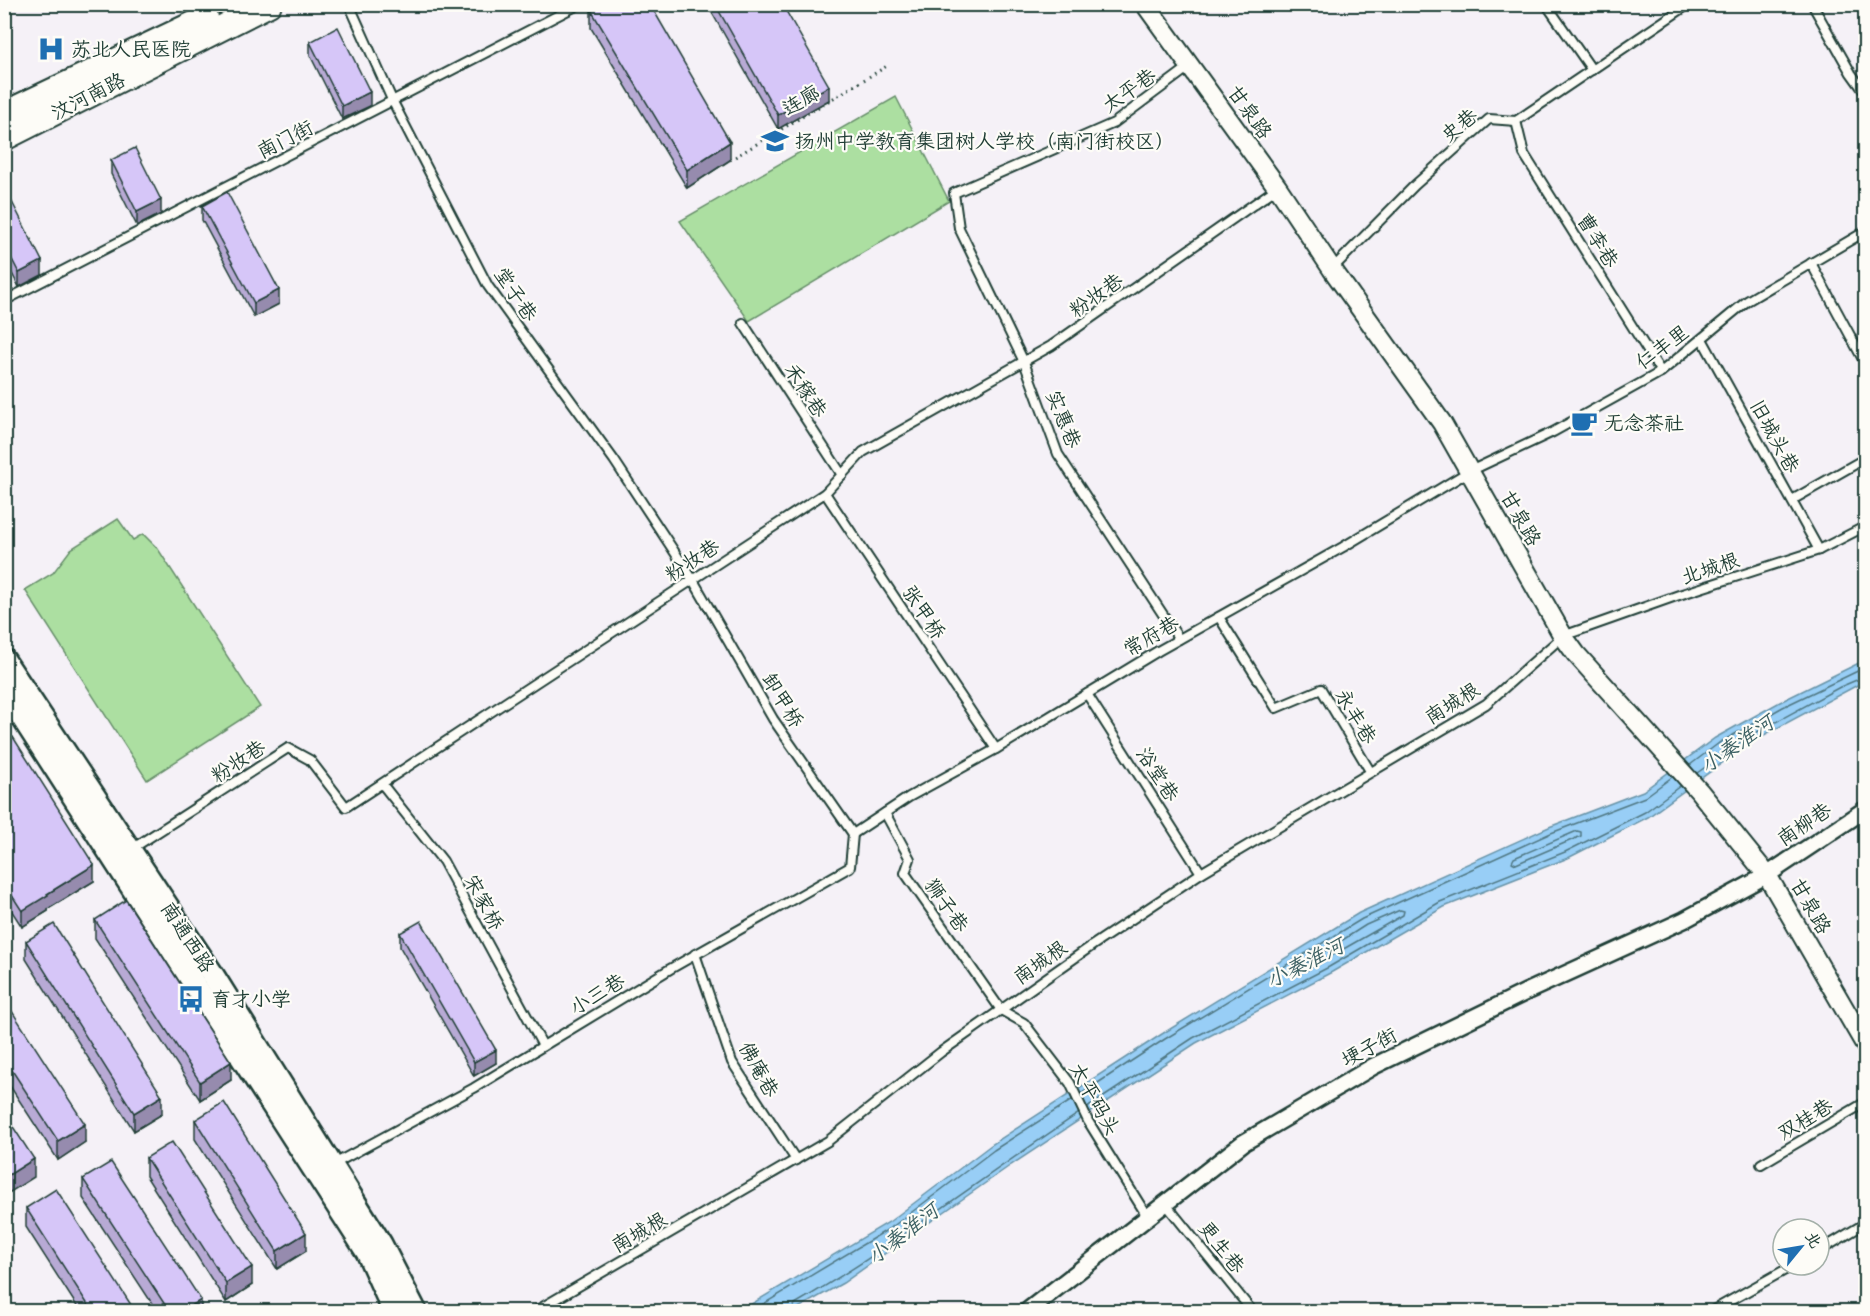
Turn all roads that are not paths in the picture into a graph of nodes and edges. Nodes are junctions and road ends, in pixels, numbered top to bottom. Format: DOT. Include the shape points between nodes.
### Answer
graph roads {
  1 [pos="235,4"];
  2 [pos="269,4"];
  3 [pos="349,4"];
  4 [pos="580,4"];
  5 [pos="1146,4"];
  6 [pos="1546,4"];
  7 [pos="1689,4"];
  8 [pos="1812,4"];
  9 [pos="1189,67"];
  10 [pos="1592,70"];
  11 [pos="1866,94"];
  12 [pos="393,102"];
  13 [pos="4,114"];
  14 [pos="1516,121"];
  15 [pos="4,138"];
  16 [pos="1278,188"];
  17 [pos="954,193"];
  18 [pos="1866,231"];
  19 [pos="1811,263"];
  20 [pos="1332,268"];
  21 [pos="4,301"];
  22 [pos="743,323"];
  23 [pos="1702,339"];
  24 [pos="1024,362"];
  25 [pos="1866,365"];
  26 [pos="1661,372"];
  27 [pos="1866,458"];
  28 [pos="1468,472"];
  29 [pos="842,475"];
  30 [pos="825,494"];
  31 [pos="1792,500"];
  32 [pos="1866,526"];
  33 [pos="1819,550"];
  34 [pos="693,579"];
  35 [pos="1219,616"];
  36 [pos="1563,636"];
  37 [pos="1179,639"];
  38 [pos="4,660"];
  39 [pos="4,689"];
  40 [pos="1087,694"];
  41 [pos="996,749"];
  42 [pos="1370,771"];
  43 [pos="382,784"];
  44 [pos="1866,809"];
  45 [pos="885,813"];
  46 [pos="853,834"];
  47 [pos="130,850"];
  48 [pos="1202,873"];
  49 [pos="1767,875"];
  50 [pos="696,954"];
  51 [pos="1001,1010"];
  52 [pos="543,1046"];
  53 [pos="1866,1046"];
  54 [pos="1866,1102"];
  55 [pos="796,1160"];
  56 [pos="1761,1164"];
  57 [pos="332,1165"];
  58 [pos="1165,1203"];
  59 [pos="1148,1216"];
  60 [pos="1866,1223"];
  61 [pos="1831,1244"];
  62 [pos="1772,1277"];
  63 [pos="394,1311"];
  64 [pos="416,1311"];
  65 [pos="534,1311"];
  66 [pos="1026,1311"];
  67 [pos="1253,1311"];
  68 [pos="1710,1311"];
  1 -- 13 [label="main road, 汶河南路"];
  2 -- 15 [label="main road, 汶河南路"];
  3 -- 12 [label="lane, 堂子巷"];
  4 -- 12 [label="lane, 南门街"];
  5 -- 9 [label="street, 甘泉路"];
  6 -- 10 [label="lane"];
  7 -- 10 [label="lane"];
  8 -- 11 [label="lane"];
  9 -- 16 [label="street, 甘泉路"];
  9 -- 17 [label="lane, 太平巷" via="1114,123"];
  10 -- 14 [label="lane"];
  12 -- 21 [label="lane, 南门街"];
  12 -- 34 [label="lane, 堂子巷" via="488,286 614,460"];
  14 -- 20 [label="lane, 史巷" via="1489,119 1415,185"];
  14 -- 26 [label="lane, 曹李巷" via="1524,154"];
  16 -- 20 [label="street, 甘泉路"];
  16 -- 24 [label="lane, 粉妆巷"];
  17 -- 24 [label="lane, 实惠巷" via="959,228"];
  18 -- 19 [label="lane, 仁丰里"];
  19 -- 23 [label="lane, 仁丰里" via="1748,301"];
  19 -- 25 [label="lane"];
  20 -- 28 [label="street, 甘泉路" via="1442,423"];
  22 -- 29 [label="lane, 禾稼巷"];
  23 -- 26 [label="lane, 仁丰里"];
  23 -- 31 [label="lane, 旧城头巷"];
  24 -- 29 [label="lane, 粉妆巷" via="863,452"];
  24 -- 37 [label="lane, 实惠巷" via="1058,454"];
  26 -- 28 [label="lane, 仁丰里" via="1553,432"];
  27 -- 31 [label="lane"];
  28 -- 35 [label="lane, 常府巷"];
  28 -- 36 [label="street, 甘泉路"];
  29 -- 30 [label="lane, 粉妆巷"];
  30 -- 34 [label="lane, 粉妆巷"];
  30 -- 41 [label="lane, 张甲桥"];
  31 -- 33 [label="lane, 旧城头巷"];
  32 -- 33 [label="lane, 北城根"];
  33 -- 36 [label="lane, 北城根"];
  34 -- 43 [label="lane, 粉妆巷"];
  34 -- 46 [label="lane, 卸甲桥" via="773,719"];
  35 -- 37 [label="lane, 常府巷"];
  35 -- 42 [label="lane, 永丰巷" via="1276,708 1321,689"];
  36 -- 42 [label="lane, 南城根" via="1486,704"];
  36 -- 49 [label="street, 甘泉路"];
  37 -- 40 [label="lane, 常府巷"];
  38 -- 47 [label="main road, 南通西路"];
  39 -- 63 [label="main road, 南通西路" via="367,1252"];
  40 -- 41 [label="lane, 常府巷"];
  40 -- 48 [label="lane, 浴堂巷"];
  41 -- 45 [label="lane, 常府巷"];
  42 -- 48 [label="lane, 南城根"];
  43 -- 47 [label="lane, 粉妆巷" via="346,807 310,760 288,748"];
  43 -- 52 [label="lane, 宋家桥" via="443,861"];
  44 -- 49 [label="street, 南柳巷"];
  45 -- 46 [label="lane, 常府巷"];
  45 -- 51 [label="lane, 狮子巷" via="910,859 905,873"];
  46 -- 50 [label="lane, 小三巷" via="850,867"];
  47 -- 57 [label="main road, 南通西路"];
  48 -- 51 [label="lane, 南城根"];
  49 -- 53 [label="street, 甘泉路"];
  49 -- 58 [label="street, 埂子街" via="1684,920 1374,1066 1243,1143"];
  50 -- 52 [label="lane, 小三巷"];
  50 -- 55 [label="lane, 佛庵巷" via="732,1062"];
  51 -- 55 [label="lane, 南城根" via="828,1141"];
  51 -- 59 [label="lane, 太平码头" via="1024,1023 1070,1083 1088,1121"];
  52 -- 57 [label="lane, 小三巷"];
  54 -- 56 [label="lane, 双桂巷"];
  55 -- 65 [label="lane, 南城根"];
  57 -- 64 [label="main road, 南通西路" via="381,1244"];
  58 -- 59 [label="street, 埂子街"];
  58 -- 67 [label="lane, 更生巷"];
  59 -- 66 [label="street, 埂子街"];
  60 -- 61 [label="lane"];
  62 -- 68 [label="lane"];
}
